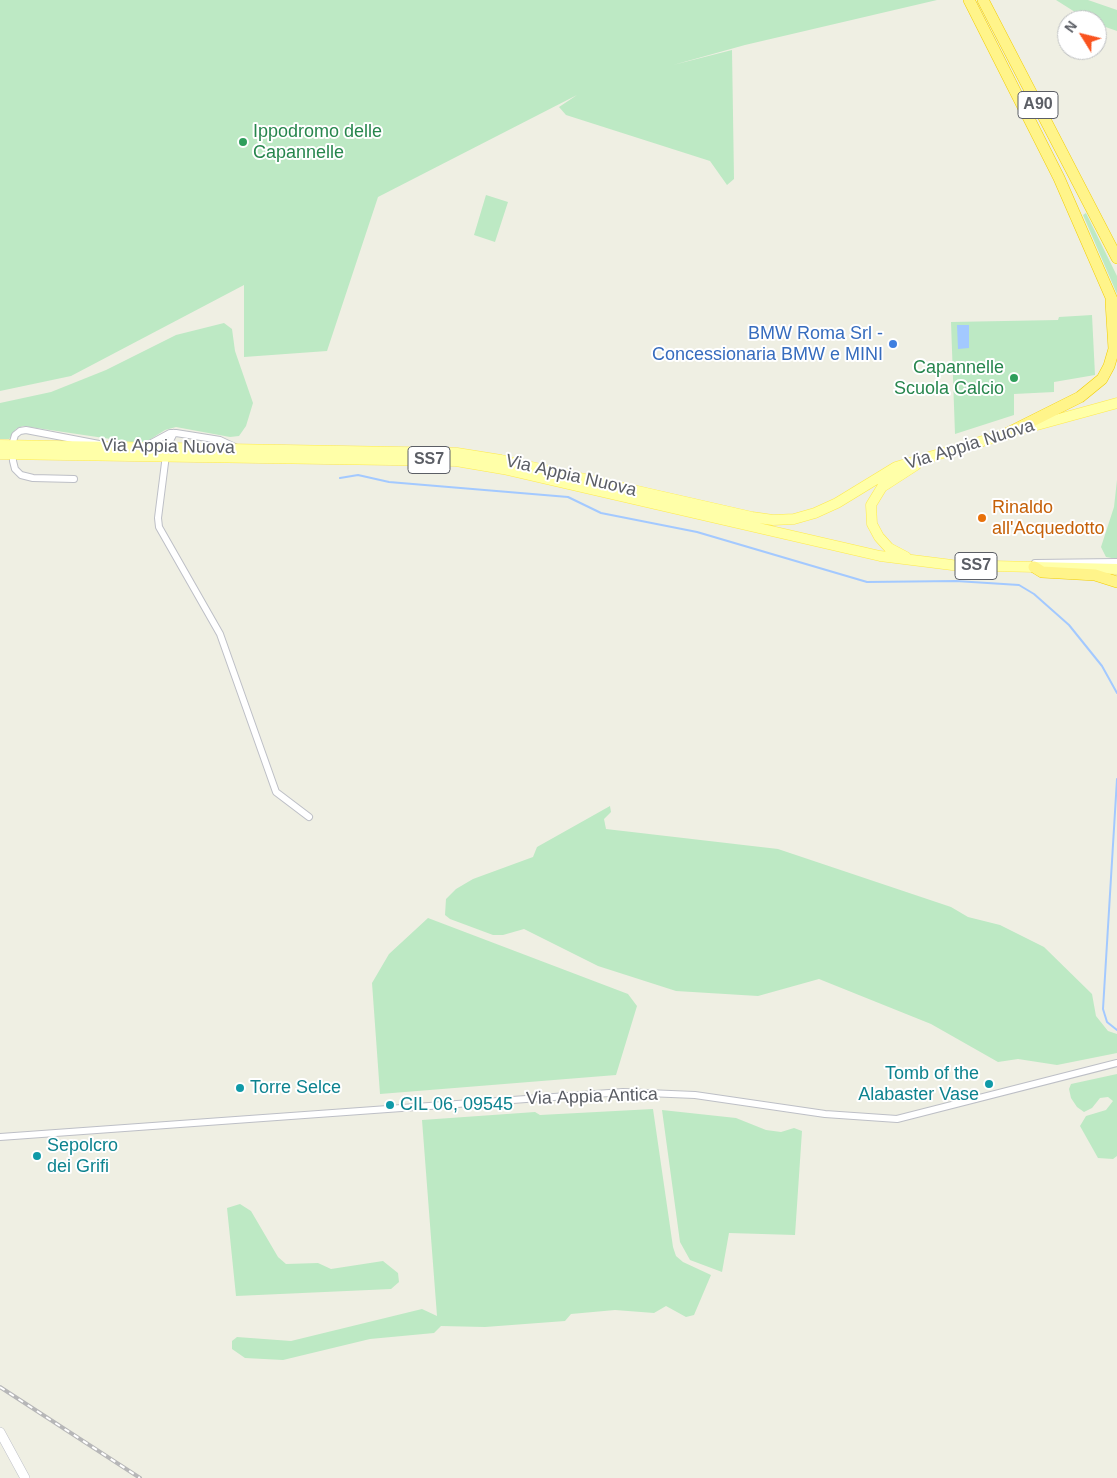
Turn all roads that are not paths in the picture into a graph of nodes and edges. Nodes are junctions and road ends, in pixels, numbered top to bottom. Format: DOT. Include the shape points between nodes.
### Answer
graph roads {
  1 [pos="969,0"];
  2 [pos="983,0"];
  3 [pos="1116,255"];
  4 [pos="1110,296"];
  5 [pos="1117,311"];
  6 [pos="1117,403"];
  7 [pos="174,433"];
  8 [pos="1006,434"];
  9 [pos="0,445"];
  10 [pos="105,446"];
  11 [pos="145,447"];
  12 [pos="237,448"];
  13 [pos="12,449"];
  14 [pos="167,451"];
  15 [pos="0,454"];
  16 [pos="920,460"];
  17 [pos="74,480"];
  18 [pos="918,562"];
  19 [pos="1117,562"];
  20 [pos="1007,566"];
  21 [pos="1034,567"];
  22 [pos="1117,569"];
  23 [pos="1117,582"];
  24 [pos="309,818"];
  25 [pos="1117,1063"];
  26 [pos="0,1137"];
  27 [pos="0,1432"];
  28 [pos="25,1478"];
  1 -- 4 [label="highway, A90" via="1059,178"];
  2 -- 3 [label="highway, A90"];
  4 -- 5 [label="highway, A90"];
  4 -- 8 [label="highway" via="1114,346 1102,379 1080,397"];
  6 -- 8 [label="main road, Via Appia Nuova"];
  7 -- 11 [label="street"];
  7 -- 12 [label="street" via="220,440"];
  7 -- 14 [label="street"];
  8 -- 16 [label="main road, Via Appia Nuova"];
  9 -- 13 [label="main road, Via Appia Nuova / SS7"];
  10 -- 11 [label="main road, Via Appia Nuova / SS7"];
  10 -- 13 [label="main road, Via Appia Nuova / SS7"];
  10 -- 13 [label="street" via="24,430 16,434"];
  11 -- 14 [label="main road, Via Appia Nuova / SS7"];
  12 -- 14 [label="main road, Via Appia Nuova / SS7"];
  12 -- 16 [label="main road, Via Appia Nuova / SS7" via="468,454 773,520 820,511 896,467"];
  13 -- 14 [label="main road, Via Appia Nuova / SS7"];
  13 -- 15 [label="main road, Via Appia Nuova / SS7"];
  13 -- 17 [label="street" via="14,467 24,476"];
  14 -- 18 [label="main road, Via Appia Nuova / SS7" via="476,464 858,552"];
  14 -- 24 [label="street" via="159,527 220,634 276,792"];
  16 -- 18 [label="main road" via="915,467 882,487 871,510 874,529 882,542"];
  18 -- 20 [label="main road, Via Appia Nuova / SS7"];
  19 -- 20 [label="street, Via Appia Nuova" via="1049,561"];
  20 -- 21 [label="main road, Via Appia Nuova / SS7"];
  21 -- 22 [label="main road, Via Appia Nuova / SS7"];
  21 -- 23 [label="highway" via="1042,572 1095,576"];
  25 -- 26 [label="street, Via Appia Antica" via="897,1119 825,1114 695,1095 623,1092"];
  27 -- 28 [label="street"];
}
